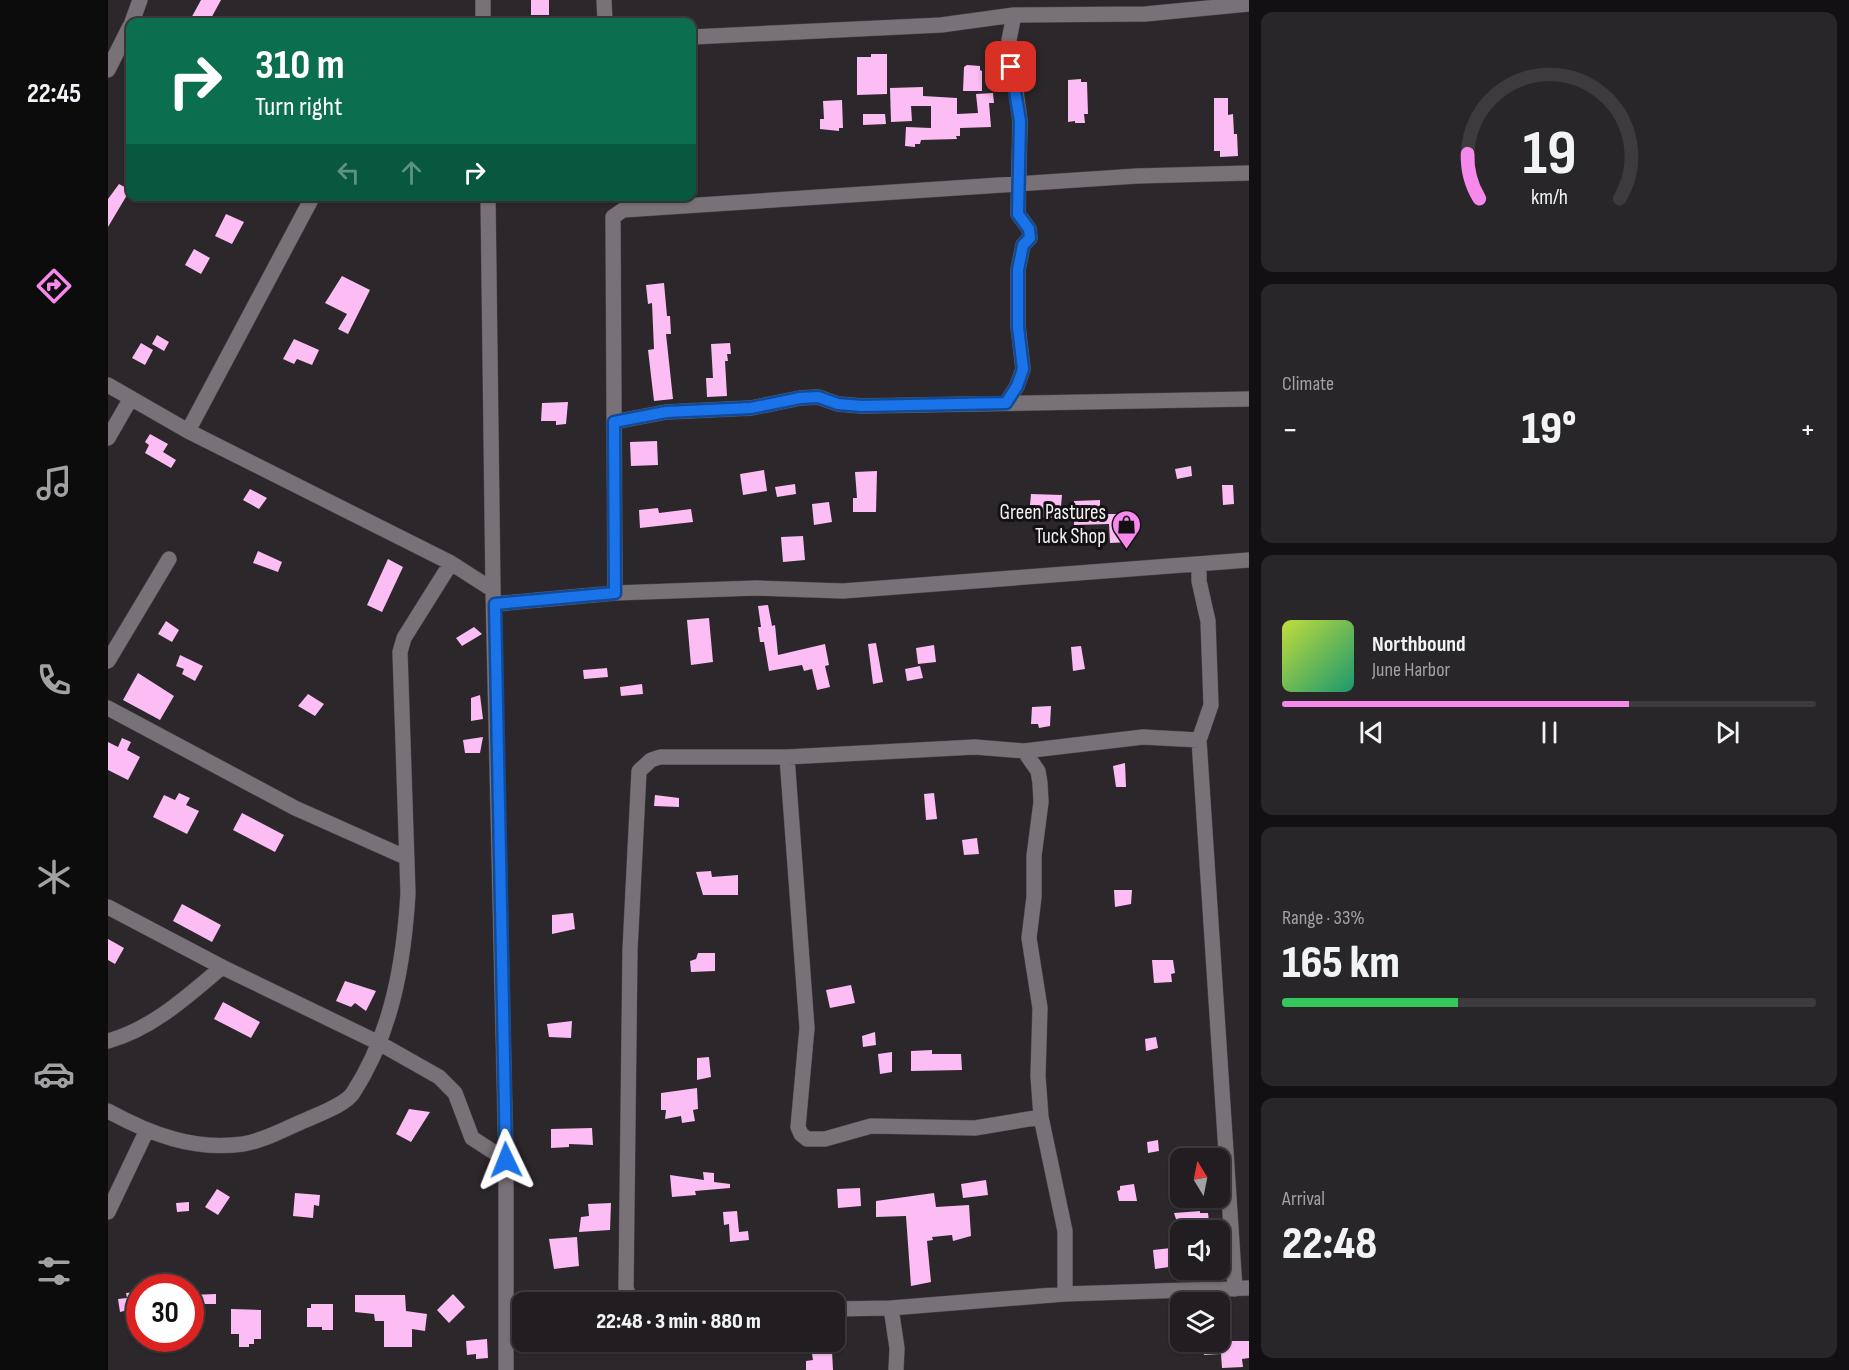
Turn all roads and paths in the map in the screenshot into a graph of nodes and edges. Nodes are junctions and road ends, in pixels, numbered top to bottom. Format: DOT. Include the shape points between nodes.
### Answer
graph roads {
  1 [pos="140,0"];
  2 [pos="483,0"];
  3 [pos="604,0"];
  4 [pos="1249,4"];
  5 [pos="1146,7"];
  6 [pos="1014,15"];
  7 [pos="133,18"];
  8 [pos="484,18"];
  9 [pos="604,18"];
  10 [pos="126,34"];
  11 [pos="696,37"];
  12 [pos="108,70"];
  13 [pos="1249,173"];
  14 [pos="1017,186"];
  15 [pos="310,201"];
  16 [pos="488,201"];
  17 [pos="108,385"];
  18 [pos="131,398"];
  19 [pos="1249,399"];
  20 [pos="1006,403"];
  21 [pos="614,422"];
  22 [pos="188,431"];
  23 [pos="108,438"];
  24 [pos="169,559"];
  25 [pos="1249,560"];
  26 [pos="451,563"];
  27 [pos="1199,564"];
  28 [pos="615,593"];
  29 [pos="494,597"];
  30 [pos="108,661"];
  31 [pos="108,708"];
  32 [pos="1199,740"];
  33 [pos="1024,750"];
  34 [pos="787,757"];
  35 [pos="405,857"];
  36 [pos="108,907"];
  37 [pos="222,967"];
  38 [pos="108,1041"];
  39 [pos="379,1043"];
  40 [pos="108,1112"];
  41 [pos="1041,1117"];
  42 [pos="146,1132"];
  43 [pos="506,1160"];
  44 [pos="108,1212"];
  45 [pos="1242,1289"];
  46 [pos="627,1292"];
  47 [pos="1065,1294"];
  48 [pos="891,1308"];
  49 [pos="845,1309"];
  50 [pos="506,1370"];
  51 [pos="896,1370"];
  1 -- 7 [label="street"];
  2 -- 8 [label="street"];
  3 -- 9 [label="street"];
  4 -- 5 [label="street"];
  5 -- 6 [label="street"];
  6 -- 11 [label="street" via="941,25"];
  6 -- 14 [label="street" via="1010,40 1020,121"];
  10 -- 12 [label="street"];
  13 -- 14 [label="street" via="1137,176"];
  14 -- 20 [label="street" via="1018,214 1029,229 1030,238 1023,245 1018,270 1023,369"];
  14 -- 21 [label="street" via="623,210 613,217"];
  15 -- 22 [label="street"];
  16 -- 29 [label="street"];
  17 -- 18 [label="street"];
  18 -- 22 [label="street"];
  18 -- 23 [label="street"];
  19 -- 20 [label="street"];
  20 -- 21 [label="street" via="862,406 818,397 751,408 666,412"];
  21 -- 28 [label="street"];
  22 -- 26 [label="street"];
  24 -- 30 [label="street"];
  25 -- 27 [label="street"];
  26 -- 29 [label="street"];
  26 -- 35 [label="street" via="404,638 400,652"];
  27 -- 28 [label="street" via="843,591 756,588"];
  27 -- 32 [label="street" via="1208,621 1211,705"];
  28 -- 29 [label="street"];
  29 -- 43 [label="street"];
  31 -- 35 [label="street" via="295,808"];
  32 -- 33 [label="street" via="1143,737"];
  32 -- 45 [label="street"];
  33 -- 34 [label="street" via="975,747"];
  33 -- 41 [label="street" via="1038,771 1041,802 1029,938 1040,1008"];
  34 -- 41 [label="street" via="807,1028 798,1127 801,1134 807,1139 825,1139 872,1126 975,1128"];
  34 -- 46 [label="street" via="660,757 639,771 630,950"];
  35 -- 39 [label="street" via="408,893 399,981"];
  36 -- 37 [label="street"];
  37 -- 38 [label="street" via="189,996 141,1028"];
  37 -- 39 [label="street"];
  39 -- 42 [label="street" via="352,1095 318,1115 253,1142 222,1146"];
  39 -- 43 [label="street" via="439,1077 455,1093 472,1138"];
  40 -- 42 [label="street"];
  41 -- 47 [label="street" via="1065,1231"];
  42 -- 44 [label="street"];
  43 -- 50 [label="street"];
  45 -- 47 [label="street"];
  47 -- 48 [label="street"];
  48 -- 49 [label="street"];
  48 -- 51 [label="street"];
}
